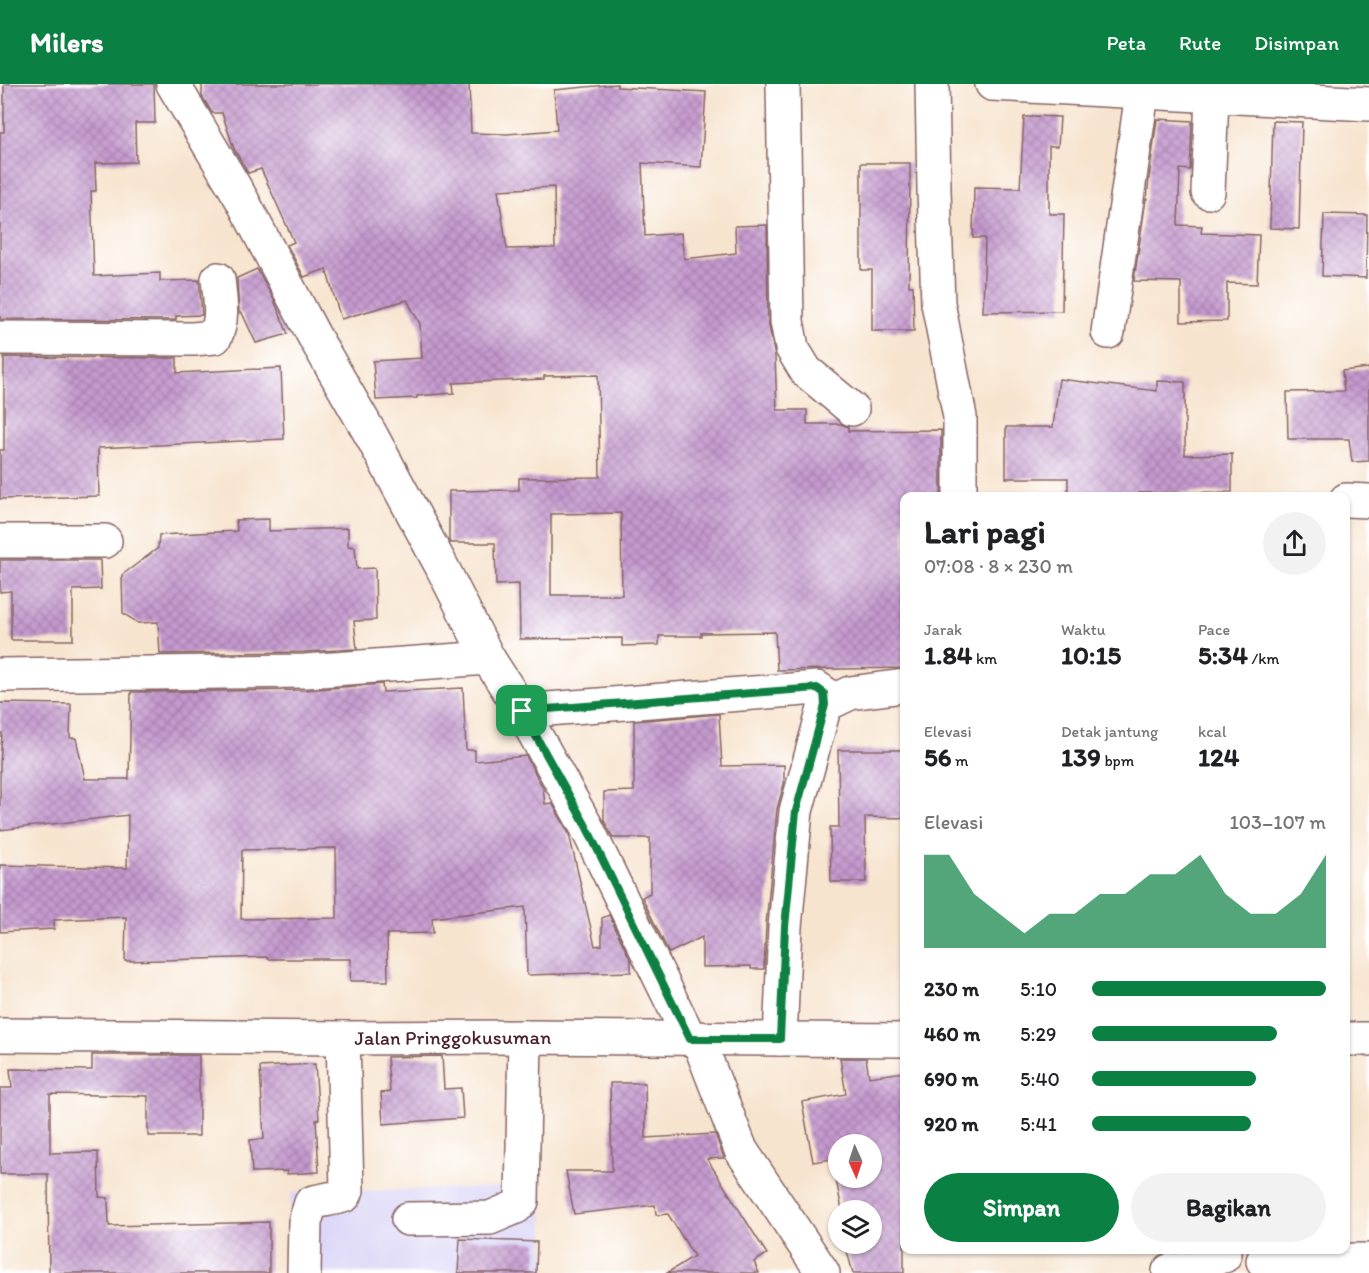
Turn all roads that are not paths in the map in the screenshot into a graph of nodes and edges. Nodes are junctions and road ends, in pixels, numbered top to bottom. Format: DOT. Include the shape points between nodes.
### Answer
graph roads {
  1 [pos="173,84"];
  2 [pos="783,84"];
  3 [pos="932,84"];
  4 [pos="992,84"];
  5 [pos="1142,93"];
  6 [pos="1212,96"];
  7 [pos="1369,105"];
  8 [pos="1208,192"];
  9 [pos="218,279"];
  10 [pos="1108,332"];
  11 [pos="0,338"];
  12 [pos="852,409"];
  13 [pos="960,492"];
  14 [pos="1350,500"];
  15 [pos="1369,501"];
  16 [pos="0,541"];
  17 [pos="105,541"];
  18 [pos="488,658"];
  19 [pos="0,675"];
  20 [pos="900,687"];
  21 [pos="825,705"];
  22 [pos="522,711"];
  23 [pos="0,1035"];
  24 [pos="525,1037"];
  25 [pos="343,1038"];
  26 [pos="694,1039"];
  27 [pos="780,1039"];
  28 [pos="1350,1039"];
  29 [pos="1369,1039"];
  30 [pos="900,1041"];
  31 [pos="408,1219"];
  32 [pos="1224,1254"];
  33 [pos="1369,1260"];
  34 [pos="1263,1261"];
  35 [pos="304,1273"];
  36 [pos="823,1273"];
  37 [pos="1169,1273"];
  1 -- 18 [label="street" via="241,198"];
  2 -- 12 [label="street" via="788,321 792,348 806,371"];
  3 -- 13 [label="street" via="939,303 960,417"];
  4 -- 5 [label="street"];
  5 -- 6 [label="street"];
  5 -- 10 [label="street"];
  6 -- 7 [label="street"];
  6 -- 8 [label="street"];
  9 -- 11 [label="street" via="222,312 215,338"];
  14 -- 15 [label="street"];
  16 -- 17 [label="street"];
  18 -- 19 [label="street" via="305,671"];
  18 -- 22 [label="street"];
  20 -- 21 [label="street" via="850,693"];
  21 -- 22 [label="street" via="824,693 817,688"];
  21 -- 27 [label="street" via="796,811"];
  22 -- 26 [label="street" via="586,826"];
  23 -- 25 [label="street, Jalan Pringgokusuman"];
  24 -- 25 [label="street, Jalan Pringgokusuman"];
  24 -- 26 [label="street, Jalan Pringgokusuman"];
  24 -- 31 [label="street" via="522,1200 516,1207 490,1218"];
  25 -- 35 [label="street" via="347,1190 342,1197 311,1203 305,1222"];
  26 -- 27 [label="street, Jalan Pringgokusuman"];
  26 -- 36 [label="street" via="741,1150"];
  27 -- 30 [label="street, Jalan Pringgokusuman"];
  28 -- 29 [label="street"];
  32 -- 37 [label="street" via="1208,1257 1209,1267"];
  33 -- 34 [label="street"];
}
